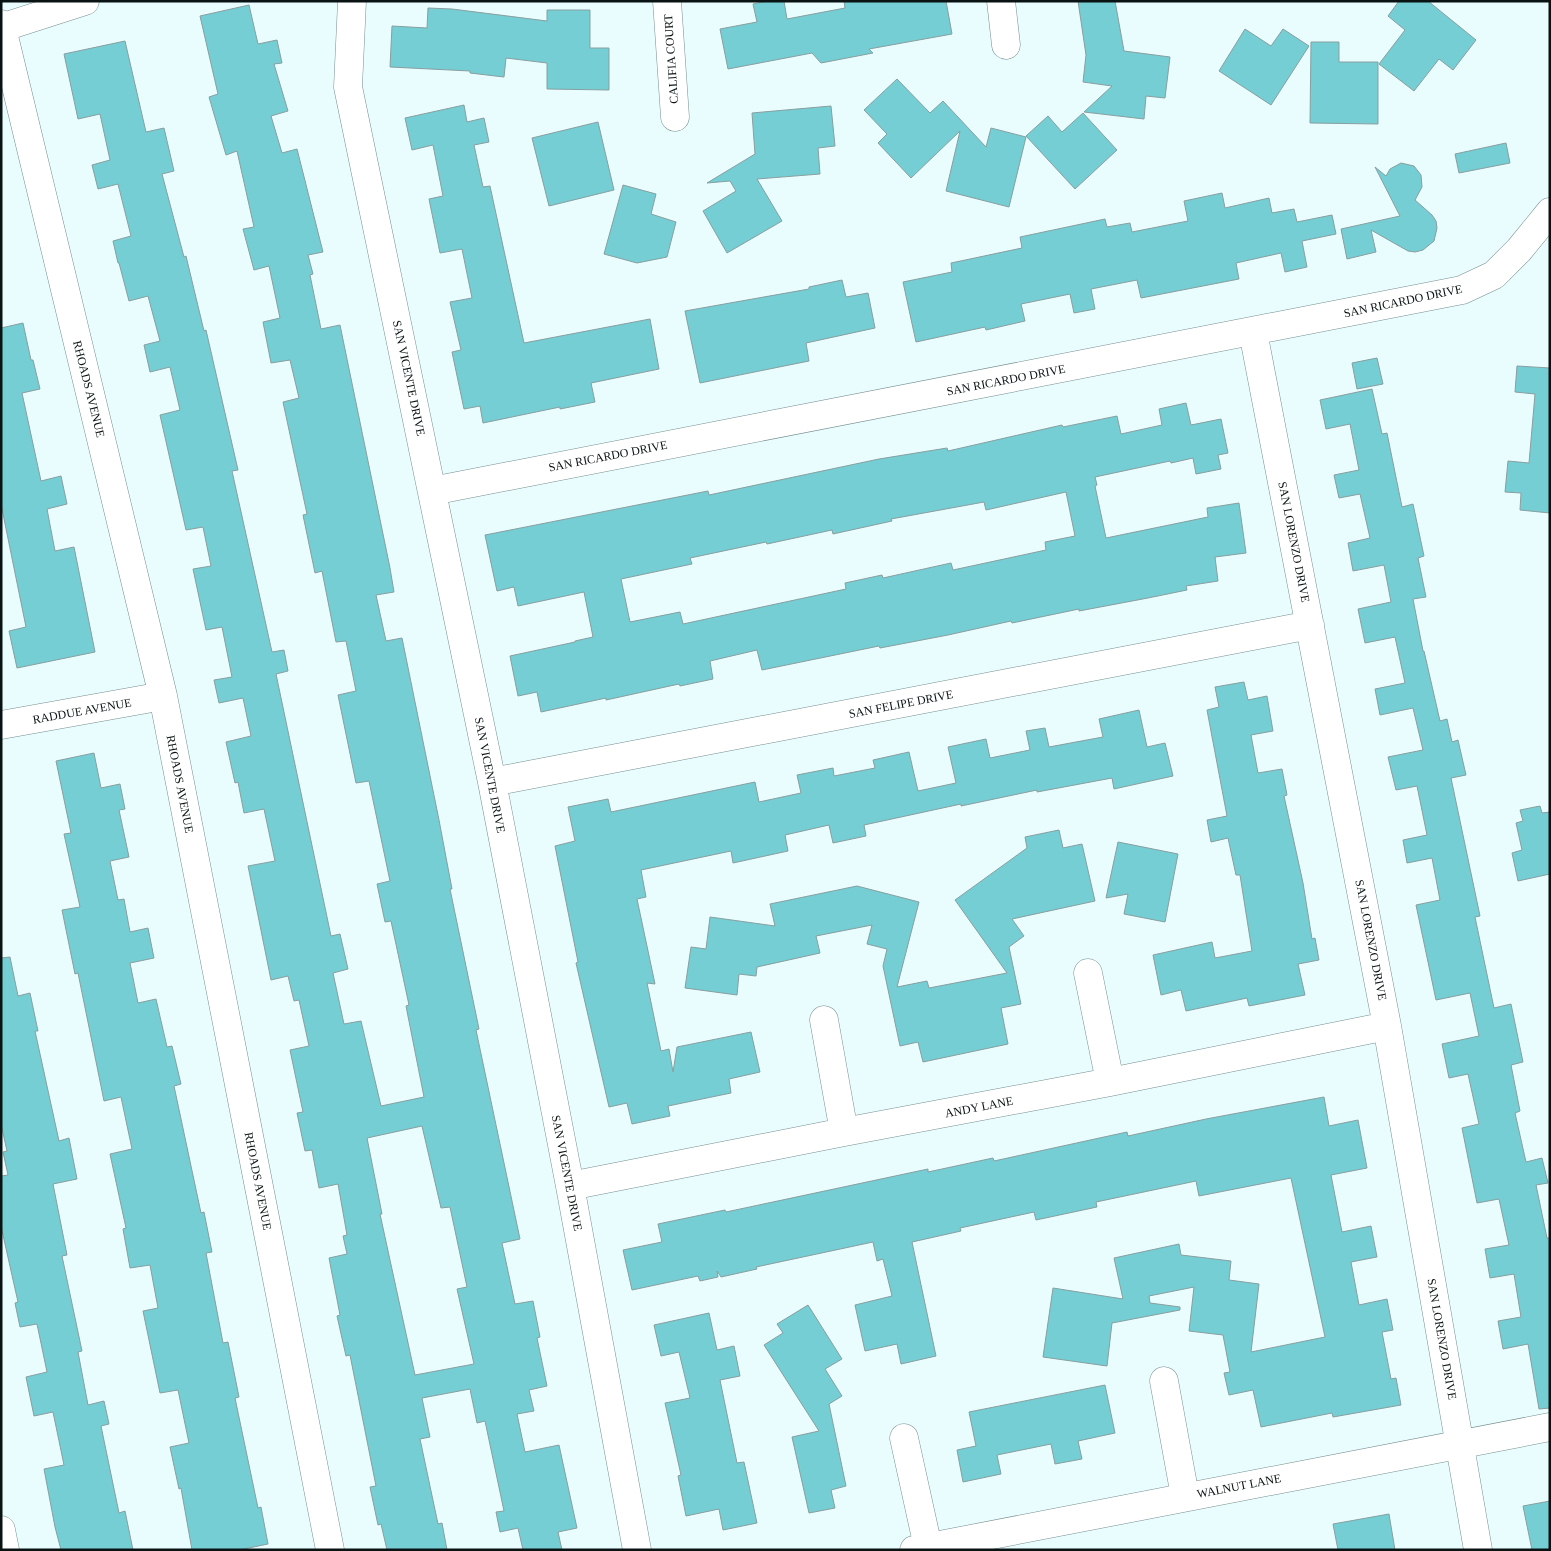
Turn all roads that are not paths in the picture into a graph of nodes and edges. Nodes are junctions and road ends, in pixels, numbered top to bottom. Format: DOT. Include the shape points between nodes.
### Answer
graph roads {
  1 [pos="85,1"];
  2 [pos="352,1"];
  3 [pos="667,1"];
  4 [pos="1001,1"];
  5 [pos="2,26"];
  6 [pos="1006,44"];
  7 [pos="676,117"];
  8 [pos="1550,212"];
  9 [pos="1252,332"];
  10 [pos="432,491"];
  11 [pos="1310,625"];
  12 [pos="163,696"];
  13 [pos="1,725"];
  14 [pos="492,782"];
  15 [pos="1088,973"];
  16 [pos="824,1020"];
  17 [pos="1387,1026"];
  18 [pos="1110,1082"];
  19 [pos="844,1132"];
  20 [pos="570,1186"];
  21 [pos="1164,1381"];
  22 [pos="1550,1427"];
  23 [pos="904,1438"];
  24 [pos="1460,1443"];
  25 [pos="1185,1496"];
  26 [pos="1,1530"];
  27 [pos="921,1548"];
  28 [pos="5,1550"];
  29 [pos="330,1550"];
  30 [pos="637,1550"];
  31 [pos="1478,1550"];
  1 -- 5 [label="street"];
  2 -- 10 [label="street, SAN VICENTE DRIVE" via="348,87"];
  3 -- 7 [label="street, CALIFIA COURT"];
  4 -- 6 [label="street"];
  5 -- 12 [label="street, RHOADS AVENUE"];
  8 -- 9 [label="street, SAN RICARDO DRIVE" via="1494,276 1462,290"];
  9 -- 10 [label="street, SAN RICARDO DRIVE"];
  9 -- 11 [label="street, SAN LORENZO DRIVE"];
  10 -- 14 [label="street, SAN VICENTE DRIVE"];
  11 -- 14 [label="street, SAN FELIPE DRIVE"];
  11 -- 17 [label="street, SAN LORENZO DRIVE"];
  12 -- 13 [label="street, RADDUE AVENUE"];
  12 -- 29 [label="street, RHOADS AVENUE"];
  14 -- 20 [label="street, SAN VICENTE DRIVE"];
  15 -- 18 [label="street"];
  16 -- 19 [label="street"];
  17 -- 18 [label="street, ANDY LANE"];
  17 -- 24 [label="street, SAN LORENZO DRIVE"];
  18 -- 19 [label="street, ANDY LANE"];
  19 -- 20 [label="street, ANDY LANE"];
  20 -- 30 [label="street, SAN VICENTE DRIVE"];
  21 -- 25 [label="street"];
  22 -- 24 [label="street, WALNUT LANE"];
  23 -- 27 [label="street, WALNUT LANE"];
  24 -- 25 [label="street, WALNUT LANE"];
  24 -- 31 [label="street, SAN LORENZO DRIVE"];
  25 -- 27 [label="street, WALNUT LANE"];
  26 -- 28 [label="street"];
}
